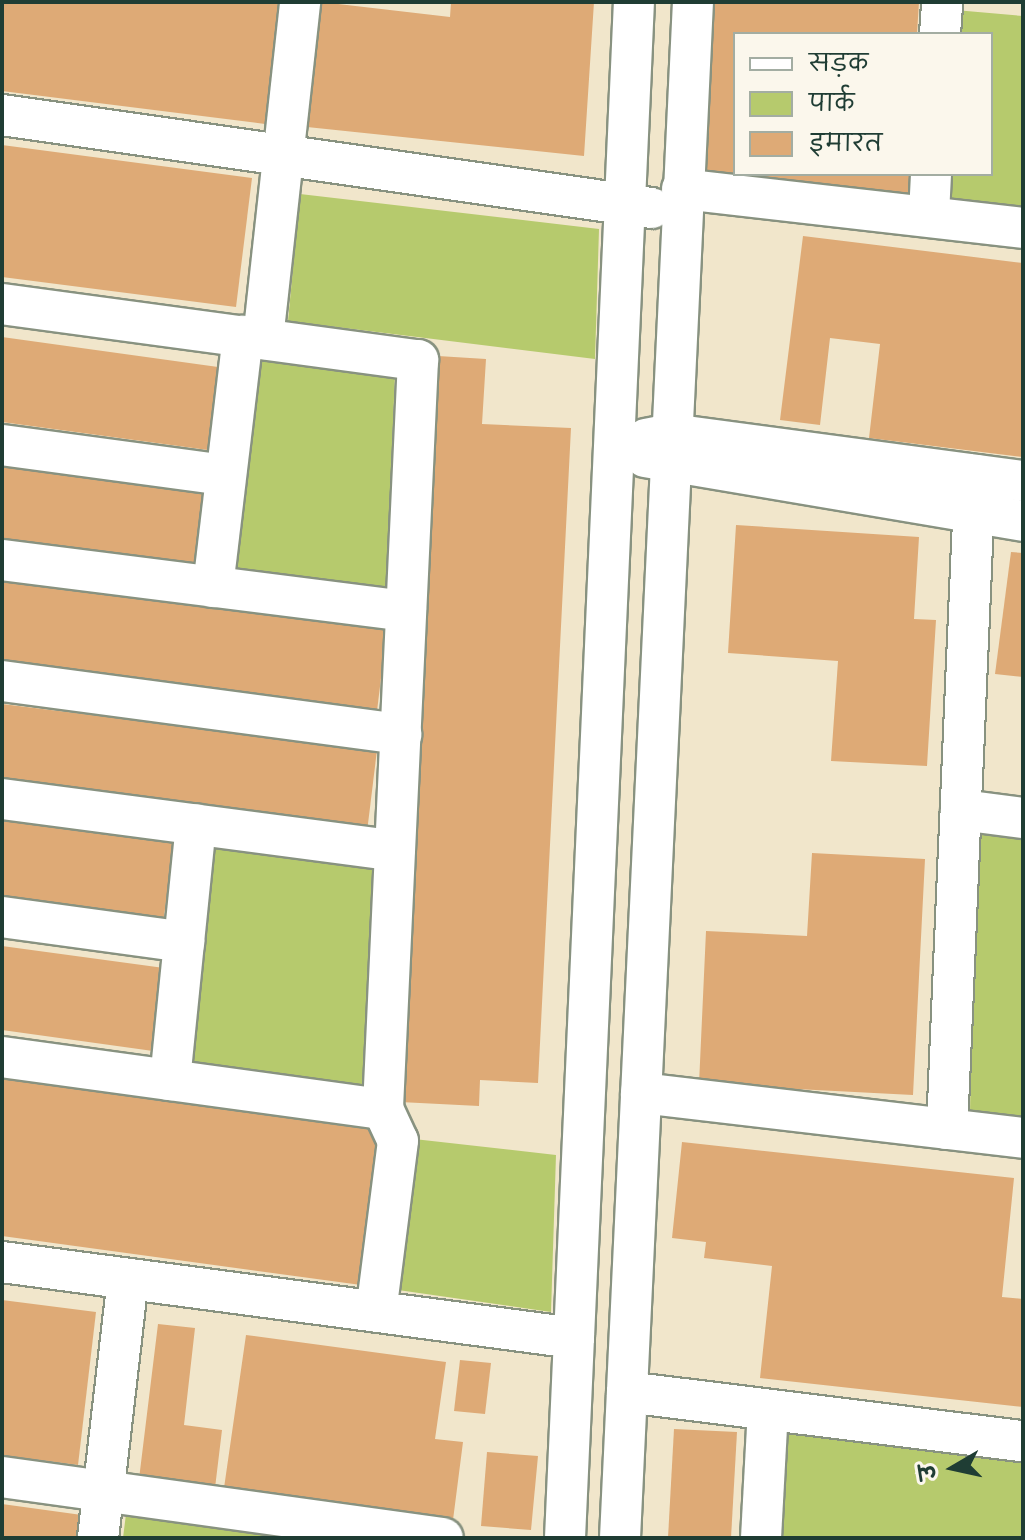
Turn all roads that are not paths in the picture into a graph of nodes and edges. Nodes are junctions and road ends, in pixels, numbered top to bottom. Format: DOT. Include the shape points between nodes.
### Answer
graph roads {
  1 [pos="300,2"];
  2 [pos="634,2"];
  3 [pos="693,2"];
  4 [pos="942,2"];
  5 [pos="940,32"];
  6 [pos="2,115"];
  7 [pos="279,150"];
  8 [pos="931,176"];
  9 [pos="681,200"];
  10 [pos="624,206"];
  11 [pos="929,214"];
  12 [pos="1023,228"];
  13 [pos="2,304"];
  14 [pos="253,338"];
  15 [pos="2,445"];
  16 [pos="615,446"];
  17 [pos="670,450"];
  18 [pos="224,475"];
  19 [pos="975,475"];
  20 [pos="1023,481"];
  21 [pos="973,515"];
  22 [pos="1023,521"];
  23 [pos="2,560"];
  24 [pos="213,587"];
  25 [pos="406,611"];
  26 [pos="2,681"];
  27 [pos="401,734"];
  28 [pos="2,799"];
  29 [pos="961,810"];
  30 [pos="1023,818"];
  31 [pos="196,824"];
  32 [pos="395,851"];
  33 [pos="2,917"];
  34 [pos="184,942"];
  35 [pos="2,1057"];
  36 [pos="170,1080"];
  37 [pos="641,1093"];
  38 [pos="383,1109"];
  39 [pos="947,1129"];
  40 [pos="1023,1138"];
  41 [pos="2,1262"];
  42 [pos="128,1279"];
  43 [pos="376,1312"];
  44 [pos="574,1338"];
  45 [pos="627,1392"];
  46 [pos="768,1410"];
  47 [pos="1023,1441"];
  48 [pos="2,1477"];
  49 [pos="103,1491"];
  50 [pos="350,1532"];
  51 [pos="98,1538"];
  52 [pos="443,1538"];
  53 [pos="565,1538"];
  54 [pos="620,1538"];
  55 [pos="761,1538"];
  1 -- 7 [label="street"];
  2 -- 10 [label="street"];
  3 -- 9 [label="street"];
  4 -- 5 [label="street"];
  6 -- 7 [label="street"];
  7 -- 10 [label="street"];
  7 -- 14 [label="street"];
  8 -- 11 [label="street"];
  9 -- 10 [label="street"];
  9 -- 11 [label="street"];
  9 -- 17 [label="street"];
  10 -- 16 [label="street"];
  11 -- 12 [label="street"];
  13 -- 14 [label="street"];
  14 -- 18 [label="street"];
  14 -- 25 [label="street" via="418,360"];
  15 -- 18 [label="street"];
  16 -- 17 [label="street"];
  16 -- 44 [label="street"];
  17 -- 19 [label="street"];
  17 -- 21 [label="street"];
  17 -- 37 [label="street"];
  18 -- 24 [label="street"];
  19 -- 20 [label="street"];
  19 -- 21 [label="street"];
  21 -- 22 [label="street"];
  21 -- 29 [label="street"];
  23 -- 24 [label="street"];
  24 -- 25 [label="street"];
  25 -- 27 [label="street"];
  26 -- 27 [label="street"];
  27 -- 32 [label="street"];
  28 -- 31 [label="street"];
  29 -- 30 [label="street"];
  29 -- 39 [label="street"];
  31 -- 32 [label="street"];
  31 -- 34 [label="street"];
  32 -- 38 [label="street"];
  33 -- 34 [label="street"];
  34 -- 36 [label="street"];
  35 -- 36 [label="street"];
  36 -- 38 [label="street"];
  37 -- 39 [label="street"];
  37 -- 45 [label="street"];
  38 -- 43 [label="street" via="398,1141"];
  39 -- 40 [label="street"];
  41 -- 42 [label="street"];
  42 -- 43 [label="street"];
  42 -- 49 [label="street"];
  43 -- 44 [label="street"];
  44 -- 53 [label="street"];
  45 -- 46 [label="street"];
  45 -- 54 [label="street"];
  46 -- 47 [label="street"];
  46 -- 55 [label="street"];
  48 -- 49 [label="street"];
  49 -- 50 [label="street"];
  49 -- 51 [label="street"];
  50 -- 52 [label="street"];
}
